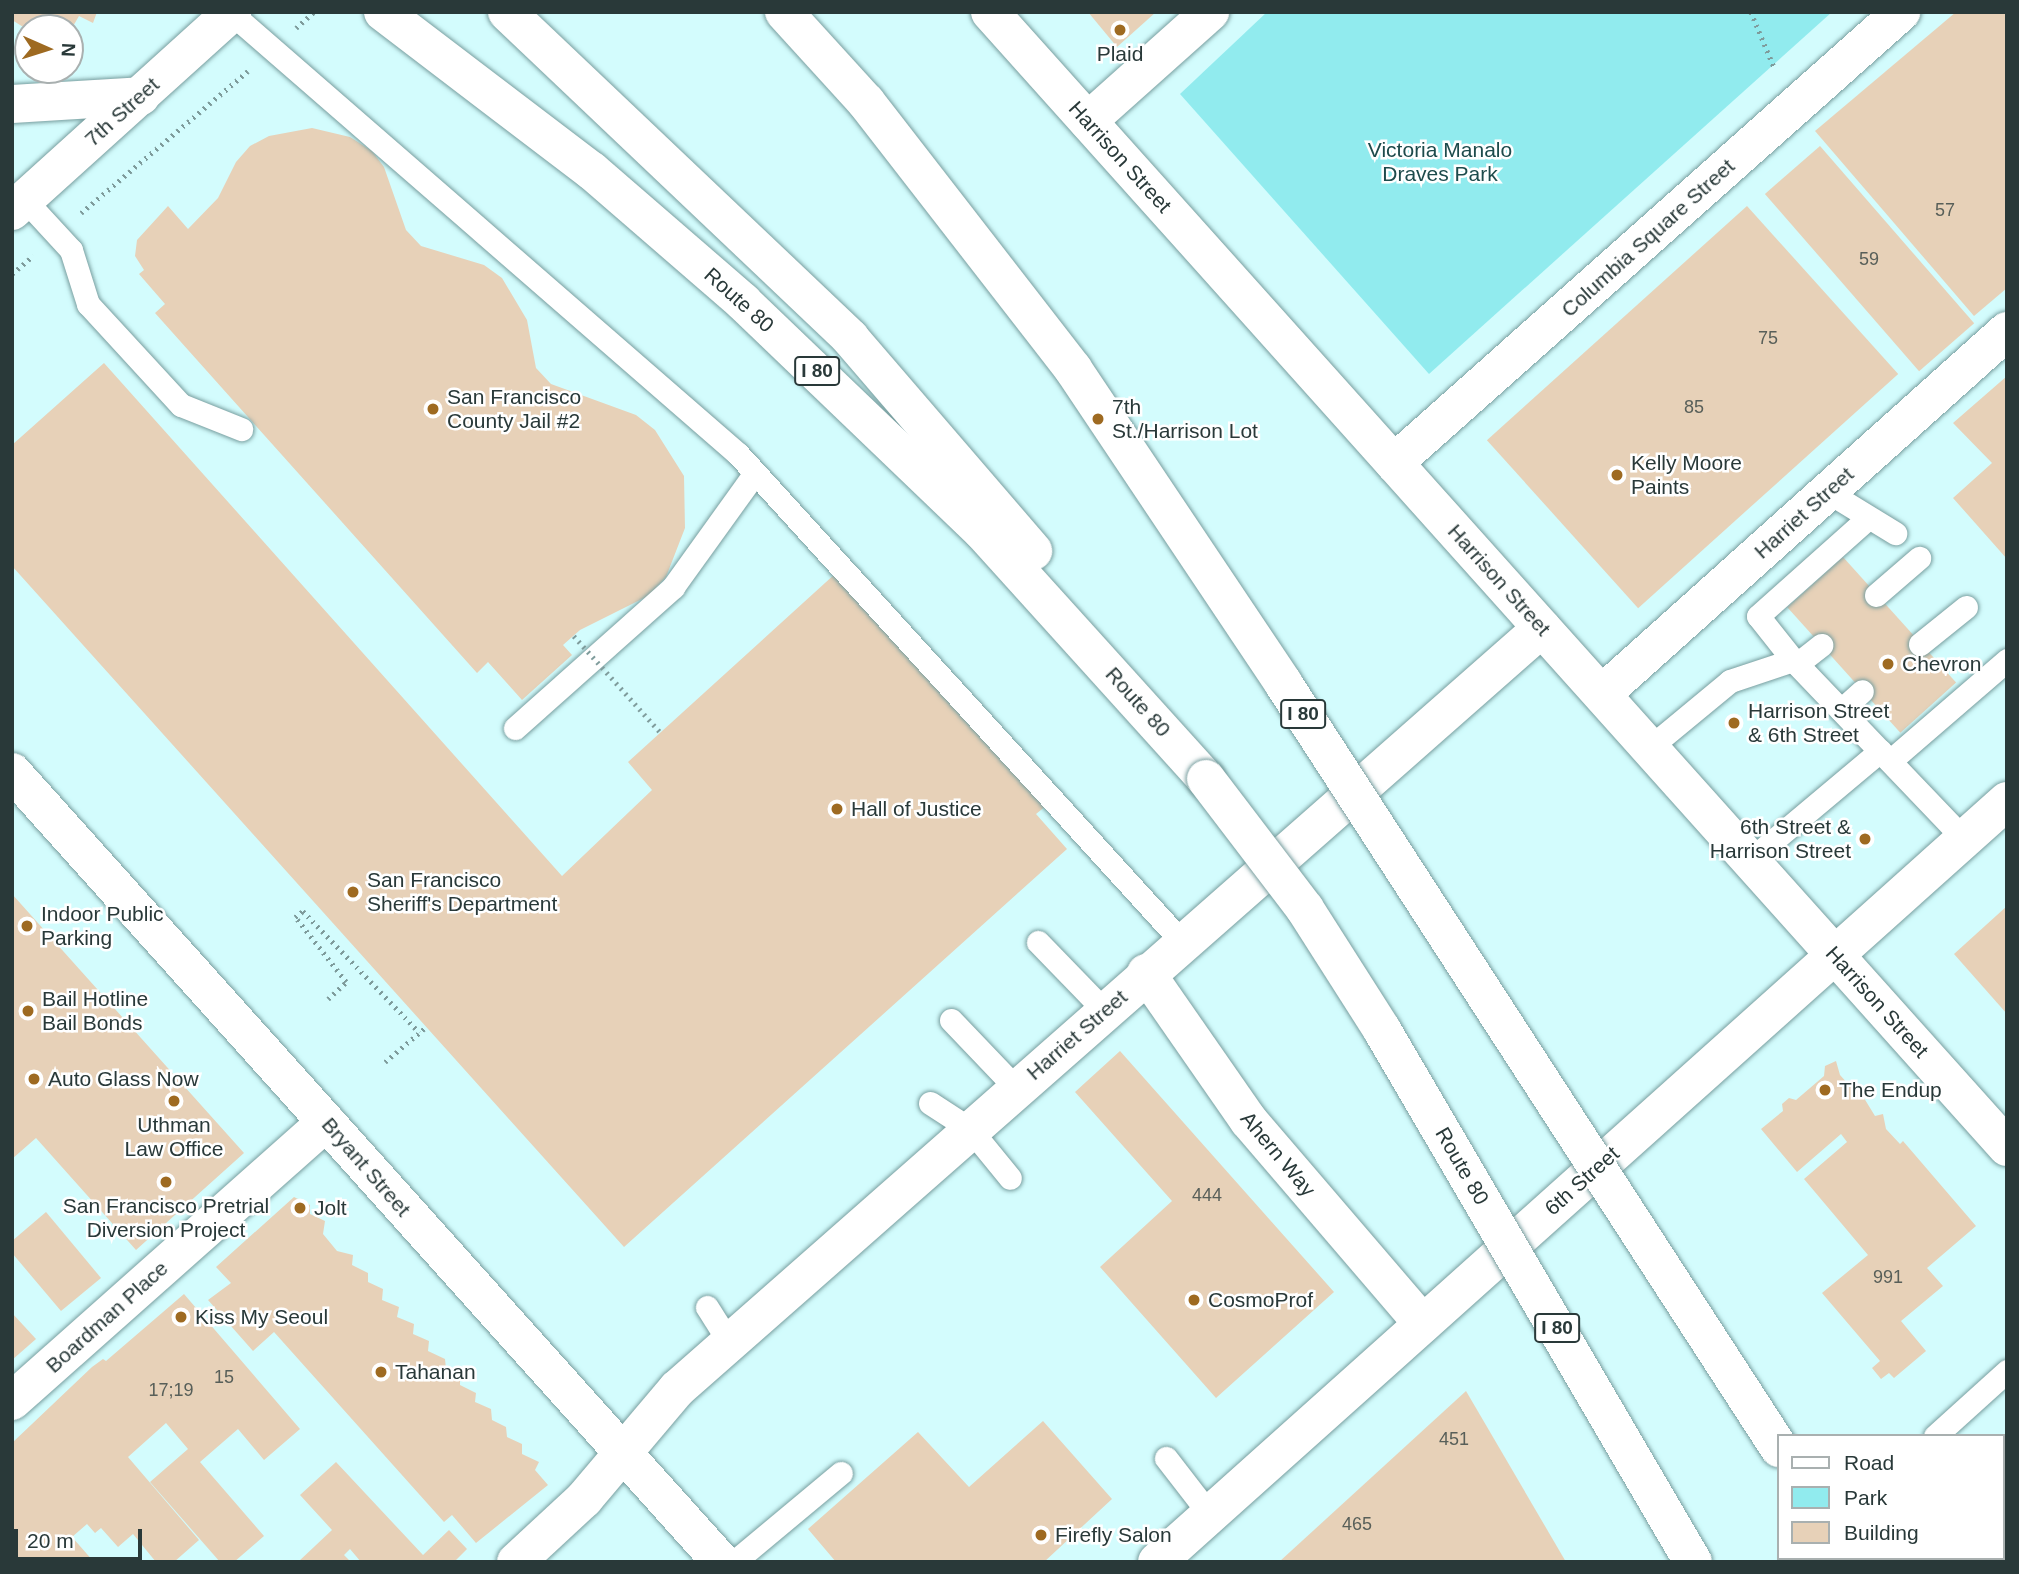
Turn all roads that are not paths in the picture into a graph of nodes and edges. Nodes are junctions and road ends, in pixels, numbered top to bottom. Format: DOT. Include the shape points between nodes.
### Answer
graph roads {
  1 [pos="383,12"];
  2 [pos="507,12"];
  3 [pos="784,12"];
  4 [pos="990,12"];
  5 [pos="1210,12"];
  6 [pos="1901,12"];
  7 [pos="231,13"];
  8 [pos="141,96"];
  9 [pos="12,104"];
  10 [pos="1088,121"];
  11 [pos="19,205"];
  12 [pos="2007,331"];
  13 [pos="241,429"];
  14 [pos="1394,463"];
  15 [pos="755,473"];
  16 [pos="1828,492"];
  17 [pos="1867,519"];
  18 [pos="1895,533"];
  19 [pos="1919,558"];
  20 [pos="1877,595"];
  21 [pos="1966,607"];
  22 [pos="1542,628"];
  23 [pos="1920,644"];
  24 [pos="1821,645"];
  25 [pos="2007,660"];
  26 [pos="1795,662"];
  27 [pos="1862,691"];
  28 [pos="1602,694"];
  29 [pos="1841,710"];
  30 [pos="515,728"];
  31 [pos="1650,748"];
  32 [pos="1885,756"];
  33 [pos="14,778"];
  34 [pos="1206,779"];
  35 [pos="2007,801"];
  36 [pos="1964,839"];
  37 [pos="1749,860"];
  38 [pos="1038,942"];
  39 [pos="1182,942"];
  40 [pos="1835,955"];
  41 [pos="1146,974"];
  42 [pos="1104,1010"];
  43 [pos="951,1020"];
  44 [pos="1016,1088"];
  45 [pos="930,1103"];
  46 [pos="326,1122"];
  47 [pos="970,1129"];
  48 [pos="2007,1147"];
  49 [pos="1010,1178"];
  50 [pos="707,1307"];
  51 [pos="1423,1324"];
  52 [pos="730,1342"];
  53 [pos="2007,1371"];
  54 [pos="12,1401"];
  55 [pos="1937,1434"];
  56 [pos="1778,1446"];
  57 [pos="623,1454"];
  58 [pos="1166,1458"];
  59 [pos="841,1473"];
  60 [pos="1210,1515"];
  61 [pos="525,1559"];
  62 [pos="721,1562"];
  63 [pos="734,1562"];
  64 [pos="1157,1562"];
  65 [pos="1693,1562"];
  1 -- 34 [label="main road, Route 80 / I 80" via="593,171 743,302 982,531"];
  2 -- 34 [label="main road" via="750,238 850,338 1027,543"];
  3 -- 56 [label="main road, I 80, bridge" via="866,102 1073,369 1283,683"];
  4 -- 10 [label="main road, Harrison Street"];
  5 -- 10 [label="main road"];
  6 -- 14 [label="main road, Columbia Square Street"];
  7 -- 8 [label="main road, 7th Street"];
  7 -- 15 [label="lane"];
  8 -- 9 [label="main road"];
  8 -- 11 [label="main road, 7th Street"];
  10 -- 14 [label="main road, Harrison Street"];
  11 -- 13 [label="lane" via="71,250 88,304 181,405"];
  12 -- 16 [label="main road, Harriet Street"];
  14 -- 22 [label="main road, Harrison Street"];
  15 -- 30 [label="lane" via="673,587"];
  15 -- 39 [label="lane"];
  16 -- 17 [label="lane"];
  16 -- 28 [label="main road, Harriet Street"];
  17 -- 18 [label="lane"];
  17 -- 26 [label="lane" via="1758,616"];
  19 -- 20 [label="lane"];
  21 -- 23 [label="lane"];
  22 -- 28 [label="main road, Harrison Street"];
  22 -- 39 [label="main road, Harriet Street" via="1400,757"];
  24 -- 26 [label="lane"];
  25 -- 32 [label="lane"];
  26 -- 29 [label="lane"];
  26 -- 31 [label="lane" via="1730,681"];
  27 -- 29 [label="lane"];
  28 -- 31 [label="main road, Harrison Street"];
  29 -- 32 [label="lane"];
  31 -- 37 [label="main road, Harrison Street"];
  32 -- 36 [label="lane"];
  32 -- 37 [label="lane"];
  33 -- 46 [label="main road, Bryant Street"];
  34 -- 65 [label="main road, Route 80 / I 80, bridge" via="1305,909 1382,1030"];
  35 -- 36 [label="main road, 6th Street"];
  36 -- 40 [label="main road, 6th Street"];
  37 -- 40 [label="main road, Harrison Street"];
  38 -- 42 [label="lane"];
  39 -- 41 [label="main road, Harriet Street"];
  40 -- 48 [label="main road, Harrison Street"];
  40 -- 51 [label="main road, 6th Street"];
  41 -- 42 [label="main road, Harriet Street"];
  41 -- 51 [label="main road, Ahern Way" via="1249,1121"];
  42 -- 44 [label="main road, Harriet Street"];
  43 -- 44 [label="lane"];
  44 -- 47 [label="main road, Harriet Street"];
  45 -- 47 [label="lane"];
  46 -- 54 [label="main road, Boardman Place"];
  46 -- 57 [label="main road, Bryant Street"];
  47 -- 49 [label="lane"];
  47 -- 52 [label="main road, Harriet Street"];
  50 -- 52 [label="lane"];
  51 -- 60 [label="main road, 6th Street"];
  52 -- 57 [label="main road, Harriet Street" via="677,1389"];
  53 -- 55 [label="lane"];
  57 -- 61 [label="main road, Harriet Street"];
  57 -- 62 [label="main road, Bryant Street"];
  58 -- 60 [label="lane"];
  59 -- 63 [label="lane"];
  60 -- 64 [label="main road, 6th Street"];
}
